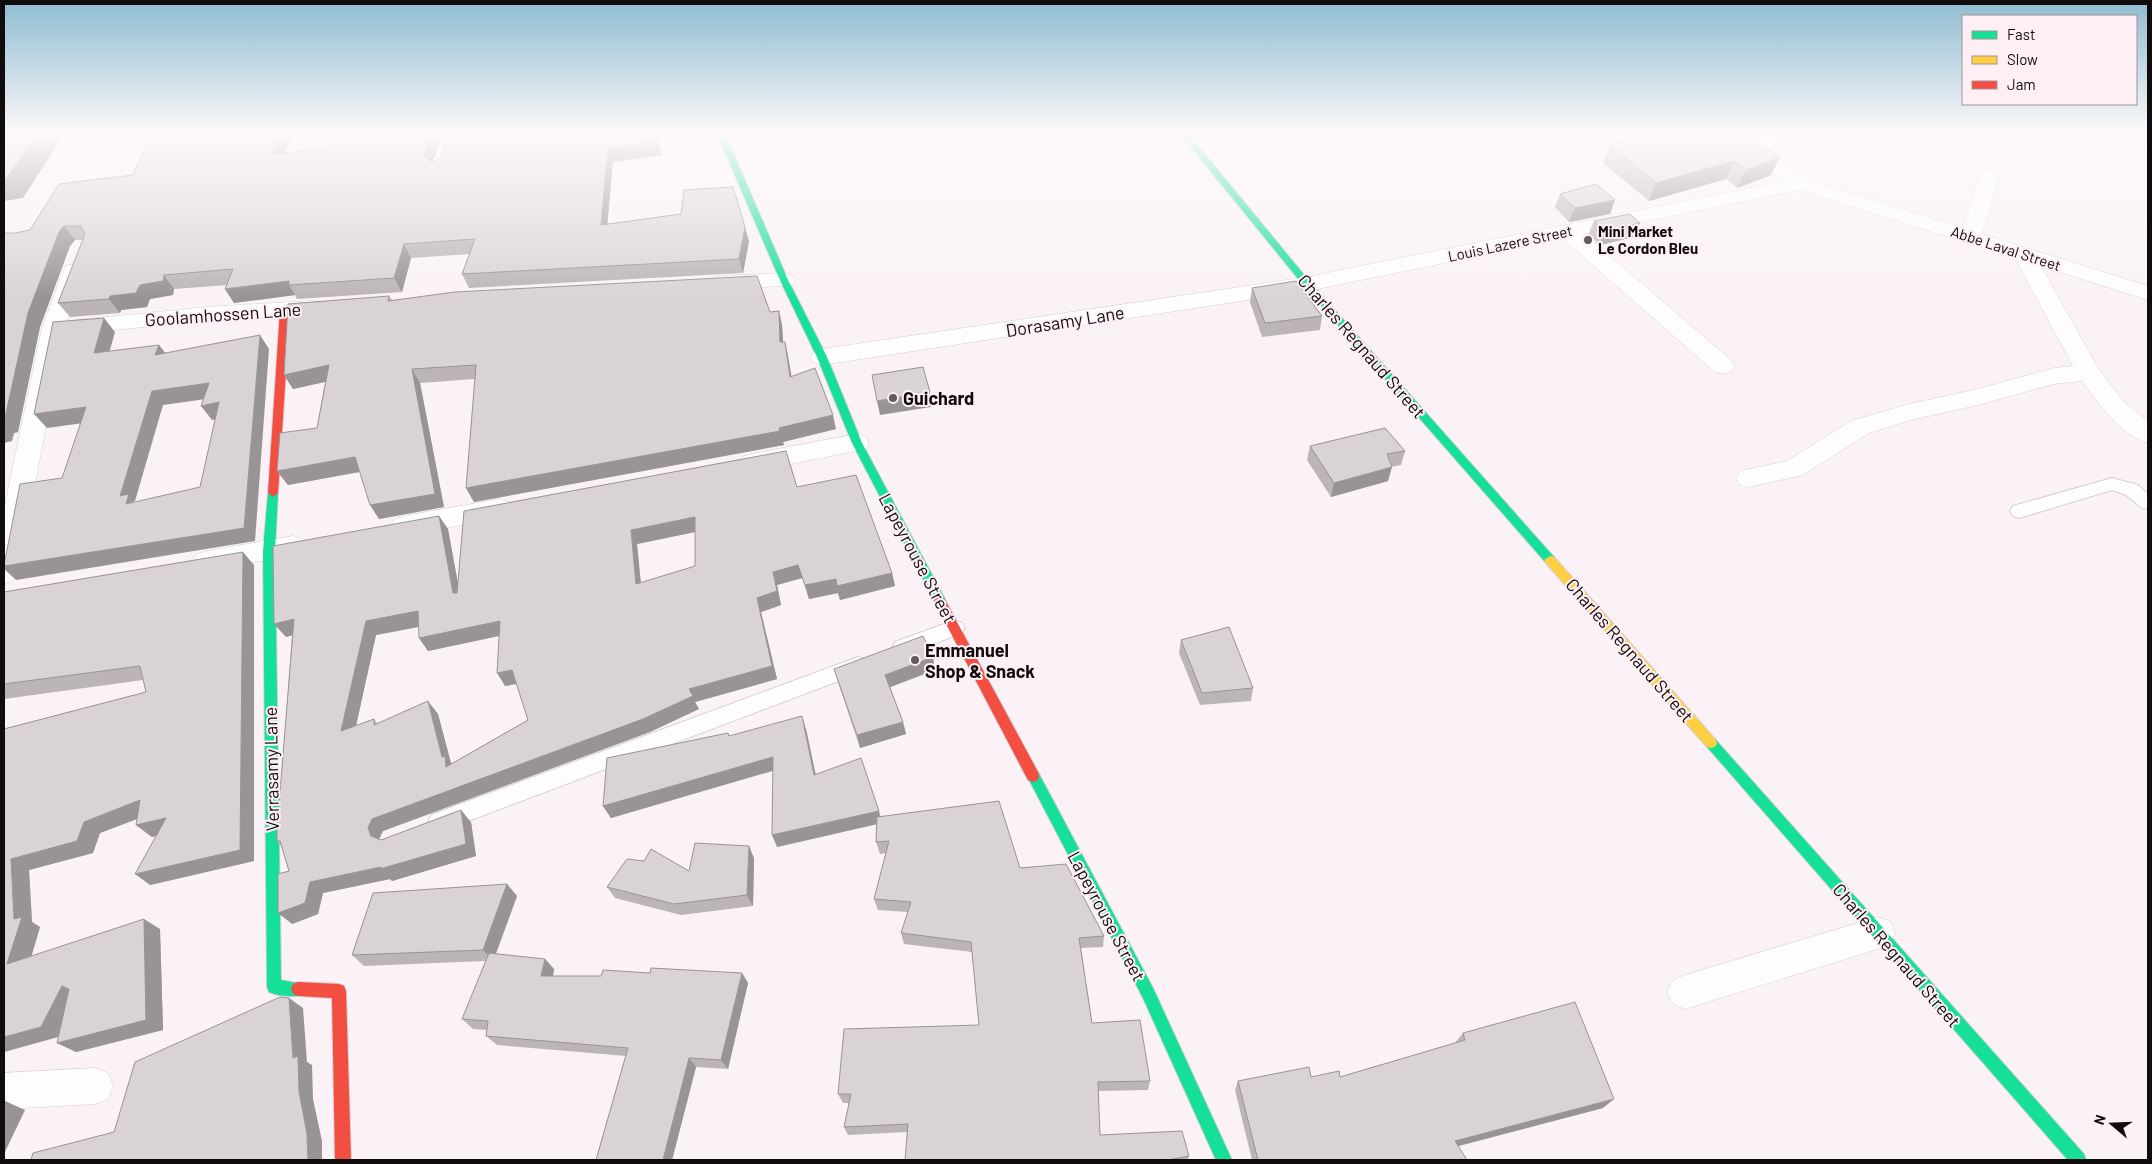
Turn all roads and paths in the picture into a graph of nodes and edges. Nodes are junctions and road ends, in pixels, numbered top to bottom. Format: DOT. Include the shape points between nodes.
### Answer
graph roads {
  1 [pos="745,190"];
  2 [pos="1230,190"];
  3 [pos="1770,190"];
  4 [pos="1822,190"];
  5 [pos="1985,190"];
  6 [pos="1567,231"];
  7 [pos="1971,237"];
  8 [pos="83,247"];
  9 [pos="2023,254"];
  10 [pos="784,280"];
  11 [pos="698,284"];
  12 [pos="1307,284"];
  13 [pos="2148,293"];
  14 [pos="334,307"];
  15 [pos="285,310"];
  16 [pos="53,328"];
  17 [pos="822,357"];
  18 [pos="1723,366"];
  19 [pos="2088,372"];
  20 [pos="2148,434"];
  21 [pos="857,444"];
  22 [pos="730,467"];
  23 [pos="1749,478"];
  24 [pos="2148,503"];
  25 [pos="524,504"];
  26 [pos="2018,510"];
  27 [pos="377,531"];
  28 [pos="318,542"];
  29 [pos="269,551"];
  30 [pos="180,566"];
  31 [pos="7,587"];
  32 [pos="955,628"];
  33 [pos="420,829"];
  34 [pos="1878,933"];
  35 [pos="1686,992"];
  36 [pos="95,1086"];
  37 [pos="4,1091"];
  38 [pos="343,1160"];
  39 [pos="1224,1160"];
  40 [pos="2078,1160"];
  1 -- 10 [label="street, Lapeyrouse Street"];
  2 -- 12 [label="street, Charles Regnaud Street"];
  3 -- 6 [label="street, Louis Lazere Street"];
  4 -- 7 [label="street, Abbe Laval Street"];
  5 -- 7 [label="street"];
  6 -- 12 [label="street, Louis Lazere Street"];
  6 -- 18 [label="street"];
  7 -- 9 [label="street, Abbe Laval Street"];
  8 -- 16 [label="street"];
  9 -- 13 [label="street, Abbe Laval Street"];
  9 -- 19 [label="street"];
  10 -- 11 [label="street"];
  10 -- 17 [label="street, Lapeyrouse Street"];
  12 -- 17 [label="street, Dorasamy Lane"];
  12 -- 34 [label="street, Charles Regnaud Street"];
  14 -- 15 [label="street, Goolamhossen Lane"];
  15 -- 16 [label="street, Goolamhossen Lane"];
  15 -- 29 [label="street, Verrasamy Lane"];
  16 -- 31 [label="street"];
  17 -- 21 [label="street, Lapeyrouse Street"];
  19 -- 20 [label="street" via="2114,407"];
  19 -- 23 [label="street" via="2054,376 1860,427 1794,470"];
  21 -- 22 [label="street"];
  21 -- 32 [label="street, Lapeyrouse Street"];
  24 -- 26 [label="lane" via="2132,490 2112,484"];
  25 -- 27 [label="street"];
  28 -- 29 [label="street"];
  29 -- 30 [label="street"];
  29 -- 38 [label="street, Verrasamy Lane" via="274,987 339,991"];
  32 -- 33 [label="lane"];
  32 -- 39 [label="street, Lapeyrouse Street" via="1148,993"];
  34 -- 35 [label="street"];
  34 -- 40 [label="street, Charles Regnaud Street"];
  36 -- 37 [label="street"];
}
